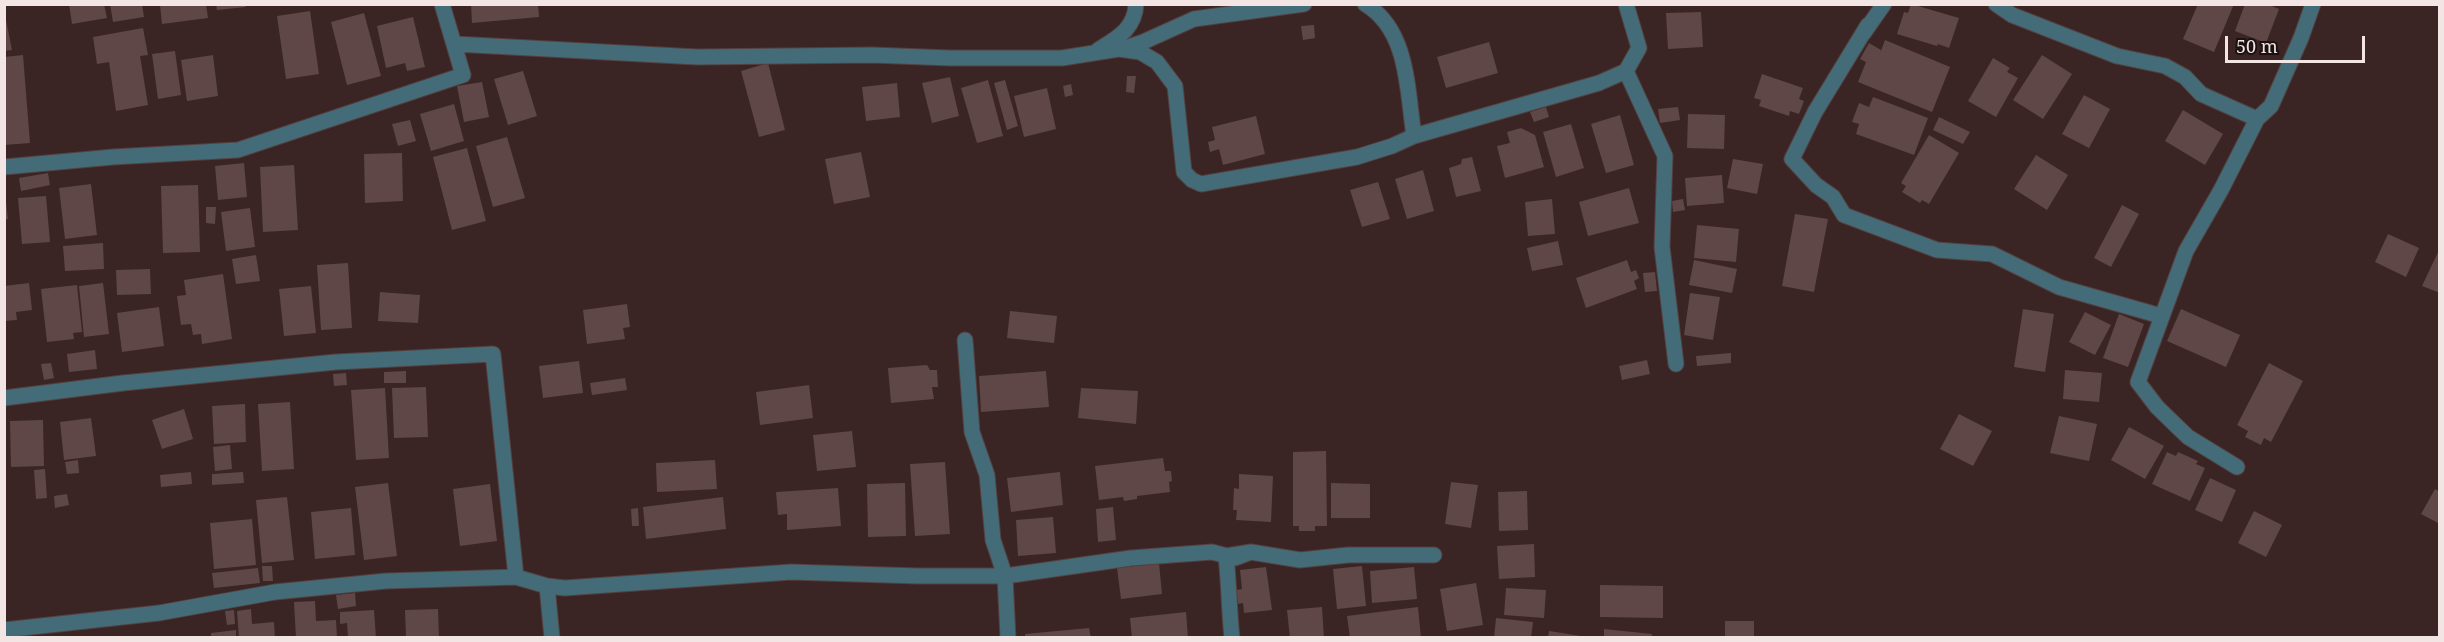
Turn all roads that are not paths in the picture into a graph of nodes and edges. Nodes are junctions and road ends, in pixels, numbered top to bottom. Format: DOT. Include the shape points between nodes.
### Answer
graph roads {
  1 [pos="442,4"];
  2 [pos="1136,4"];
  3 [pos="1304,4"];
  4 [pos="1365,4"];
  5 [pos="1382,4"];
  6 [pos="1626,4"];
  7 [pos="1884,4"];
  8 [pos="1996,4"];
  9 [pos="2313,4"];
  10 [pos="1868,25"];
  11 [pos="1390,27"];
  12 [pos="1858,41"];
  13 [pos="455,44"];
  14 [pos="1119,49"];
  15 [pos="1094,52"];
  16 [pos="1626,71"];
  17 [pos="2257,119"];
  18 [pos="1414,136"];
  19 [pos="4,167"];
  20 [pos="2161,316"];
  21 [pos="965,340"];
  22 [pos="1676,364"];
  23 [pos="4,398"];
  24 [pos="2237,467"];
  25 [pos="1251,552"];
  26 [pos="1434,555"];
  27 [pos="1005,576"];
  28 [pos="516,577"];
  29 [pos="547,586"];
  30 [pos="4,630"];
  31 [pos="552,638"];
  32 [pos="1008,638"];
  33 [pos="1232,638"];
  1 -- 13 [label="street"];
  2 -- 15 [label="street" via="1126,33"];
  3 -- 14 [label="street" via="1194,19"];
  4 -- 11 [label="street"];
  5 -- 11 [label="street"];
  6 -- 16 [label="street" via="1640,48"];
  7 -- 12 [label="street"];
  8 -- 17 [label="street" via="2012,15 2117,56 2165,66 2185,77 2201,94"];
  9 -- 17 [label="street" via="2271,106"];
  10 -- 12 [label="street"];
  11 -- 18 [label="street" via="1400,51"];
  12 -- 20 [label="street" via="1792,159 1833,197 1844,215 1937,250 1992,254 2059,287"];
  13 -- 15 [label="street" via="697,57 1051,58"];
  13 -- 19 [label="street" via="463,75 238,150"];
  14 -- 15 [label="street"];
  14 -- 18 [label="street" via="1140,52 1167,74 1174,86 1184,172 1201,184 1357,156"];
  16 -- 18 [label="street" via="1599,83"];
  16 -- 22 [label="street" via="1665,156 1662,247"];
  17 -- 20 [label="street" via="2186,251"];
  20 -- 24 [label="street" via="2138,382 2188,437"];
  21 -- 27 [label="street" via="972,432 987,475 993,540"];
  23 -- 28 [label="street" via="336,362 493,354"];
  25 -- 26 [label="street" via="1300,560 1348,555"];
  25 -- 27 [label="street" via="1235,558 1212,552 1131,558"];
  25 -- 33 [label="street" via="1226,556"];
  27 -- 29 [label="street" via="791,572 565,588"];
  27 -- 32 [label="street"];
  28 -- 29 [label="street"];
  28 -- 30 [label="street" via="386,581 275,592 159,613"];
  29 -- 31 [label="street"];
}
